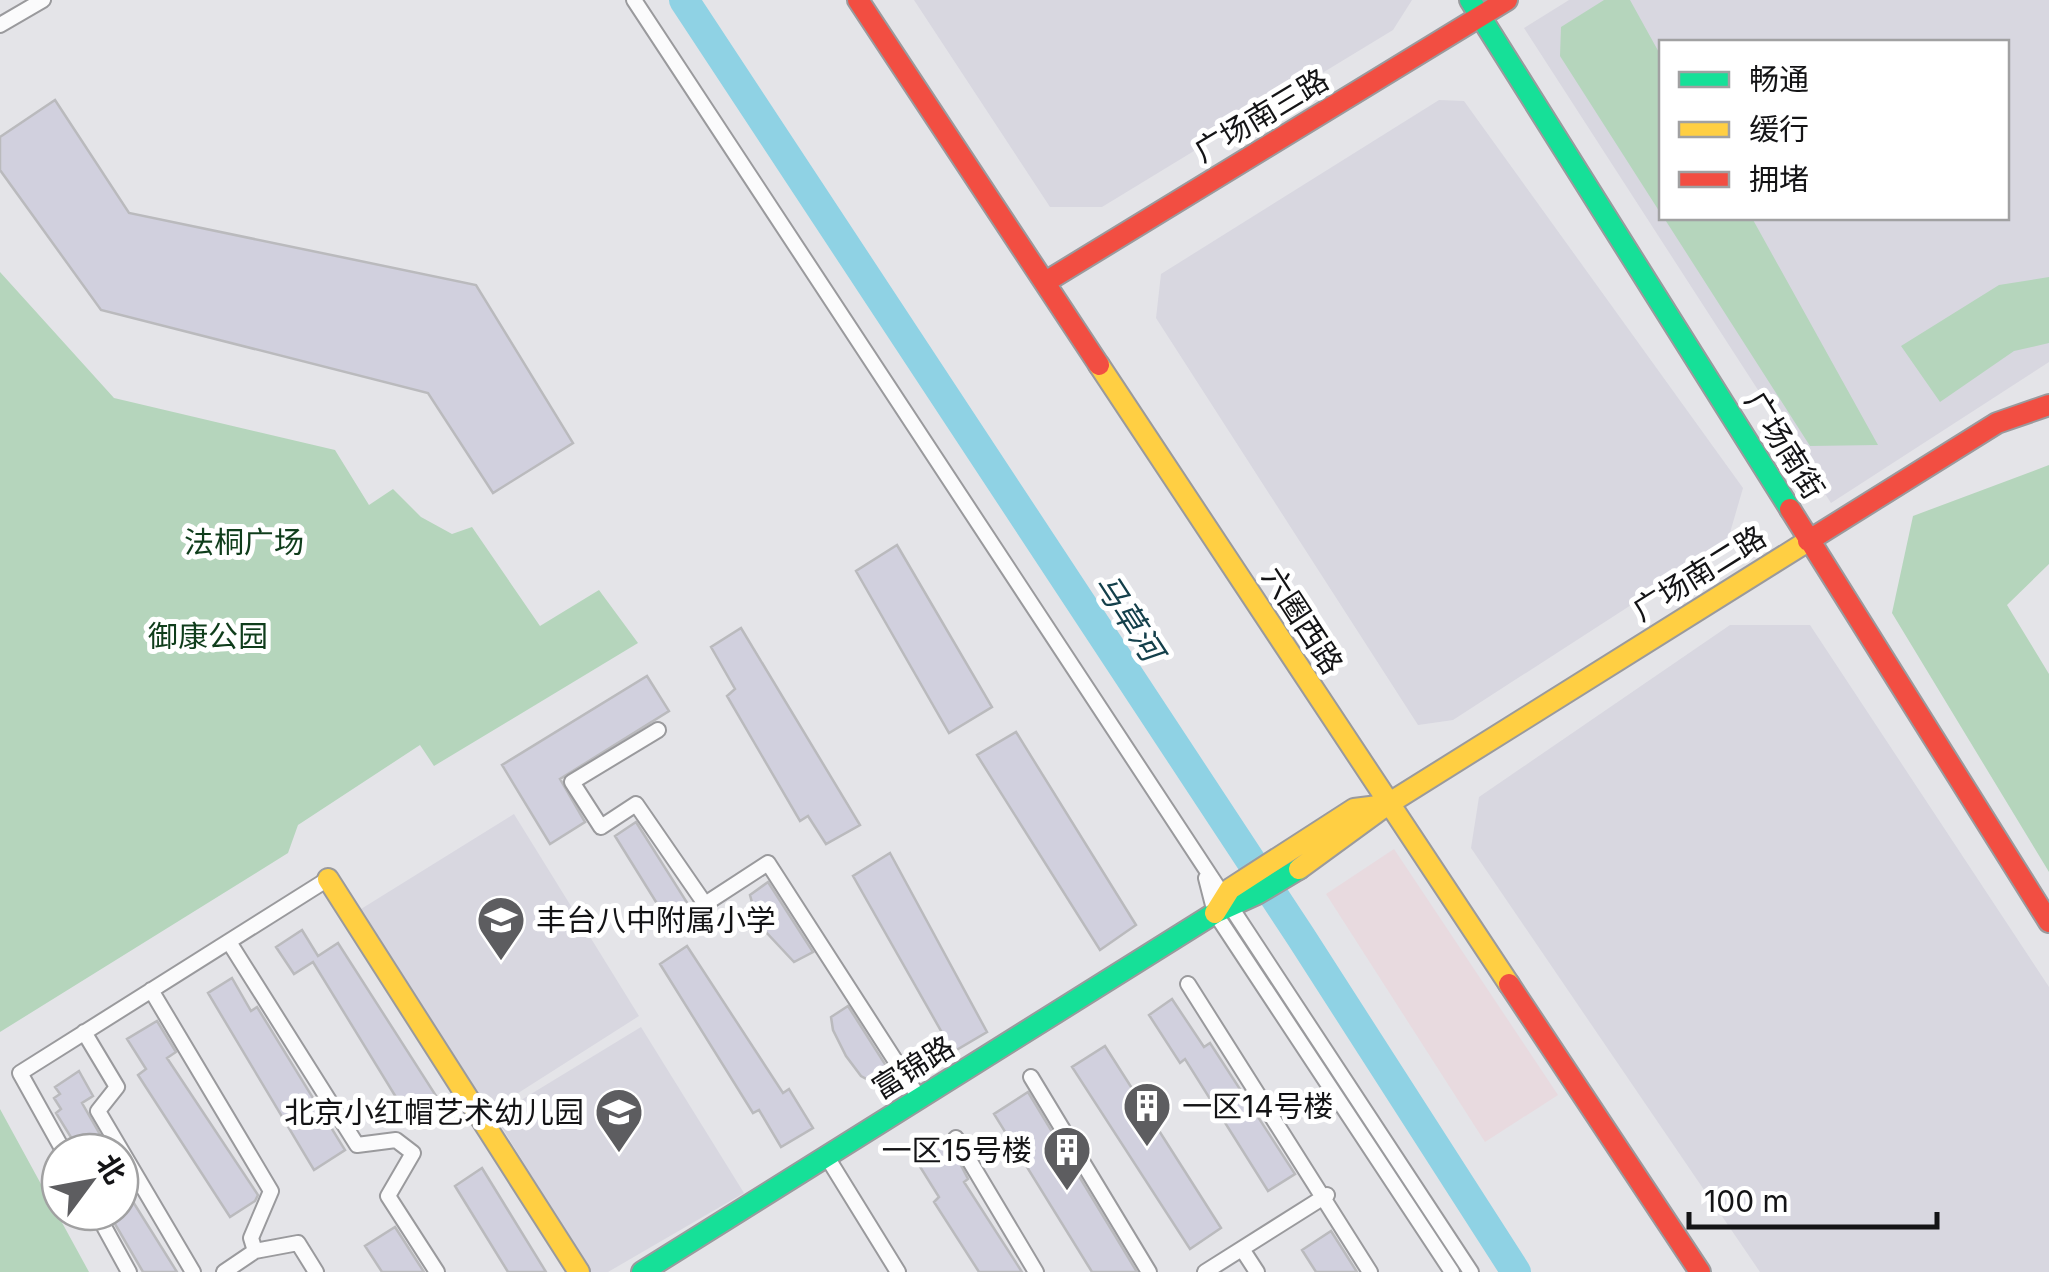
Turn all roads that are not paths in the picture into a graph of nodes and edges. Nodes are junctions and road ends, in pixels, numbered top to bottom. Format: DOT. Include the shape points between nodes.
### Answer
graph roads {
  1 [pos="43,0"];
  2 [pos="634,0"];
  3 [pos="858,0"];
  4 [pos="1508,0"];
  5 [pos="1475,8"];
  6 [pos="0,24"];
  7 [pos="1047,281"];
  8 [pos="2049,405"];
  9 [pos="1809,540"];
  10 [pos="658,730"];
  11 [pos="1388,804"];
  12 [pos="328,879"];
  13 [pos="1228,903"];
  14 [pos="2049,922"];
  15 [pos="228,942"];
  16 [pos="1188,984"];
  17 [pos="151,990"];
  18 [pos="84,1032"];
  19 [pos="1030,1077"];
  20 [pos="920,1098"];
  21 [pos="53,1132"];
  22 [pos="956,1138"];
  23 [pos="827,1157"];
  24 [pos="1326,1196"];
  25 [pos="107,1232"];
  26 [pos="1242,1249"];
  27 [pos="255,1252"];
  28 [pos="129,1272"];
  29 [pos="193,1272"];
  30 [pos="224,1272"];
  31 [pos="316,1272"];
  32 [pos="437,1272"];
  33 [pos="579,1272"];
  34 [pos="642,1272"];
  35 [pos="898,1272"];
  36 [pos="1036,1272"];
  37 [pos="1149,1272"];
  38 [pos="1205,1272"];
  39 [pos="1257,1272"];
  40 [pos="1370,1272"];
  41 [pos="1452,1272"];
  42 [pos="1471,1272"];
  43 [pos="1700,1272"];
  1 -- 6 [label="street"];
  2 -- 13 [label="street"];
  3 -- 7 [label="street, 六圈西路"];
  4 -- 5 [label="street, 广场南三路"];
  5 -- 7 [label="street, 广场南三路"];
  5 -- 9 [label="street, 广场南街"];
  7 -- 11 [label="street, 六圈西路"];
  8 -- 9 [label="street, 广场南二路" via="1997,423"];
  9 -- 11 [label="street, 广场南二路"];
  9 -- 14 [label="street, 广场南街"];
  10 -- 20 [label="street" via="572,782 601,827 636,804 705,904 768,863"];
  11 -- 13 [label="street, 富锦路"];
  11 -- 43 [label="street, 六圈西路"];
  12 -- 15 [label="street"];
  12 -- 33 [label="street"];
  13 -- 20 [label="street, 富锦路"];
  13 -- 41 [label="street"];
  13 -- 42 [label="street"];
  15 -- 17 [label="street"];
  15 -- 32 [label="street" via="357,1145 396,1140 412,1152 388,1196"];
  16 -- 24 [label="street"];
  17 -- 18 [label="street"];
  17 -- 27 [label="street" via="271,1192 251,1238"];
  18 -- 21 [label="street" via="20,1072"];
  18 -- 29 [label="street" via="117,1086 98,1111"];
  19 -- 37 [label="street"];
  20 -- 23 [label="street, 富锦路"];
  22 -- 36 [label="street"];
  23 -- 34 [label="street, 富锦路"];
  23 -- 35 [label="street"];
  24 -- 26 [label="street"];
  24 -- 40 [label="street"];
  25 -- 28 [label="street"];
  26 -- 38 [label="street"];
  26 -- 39 [label="street"];
  27 -- 30 [label="street"];
  27 -- 31 [label="street" via="298,1243"];
}
